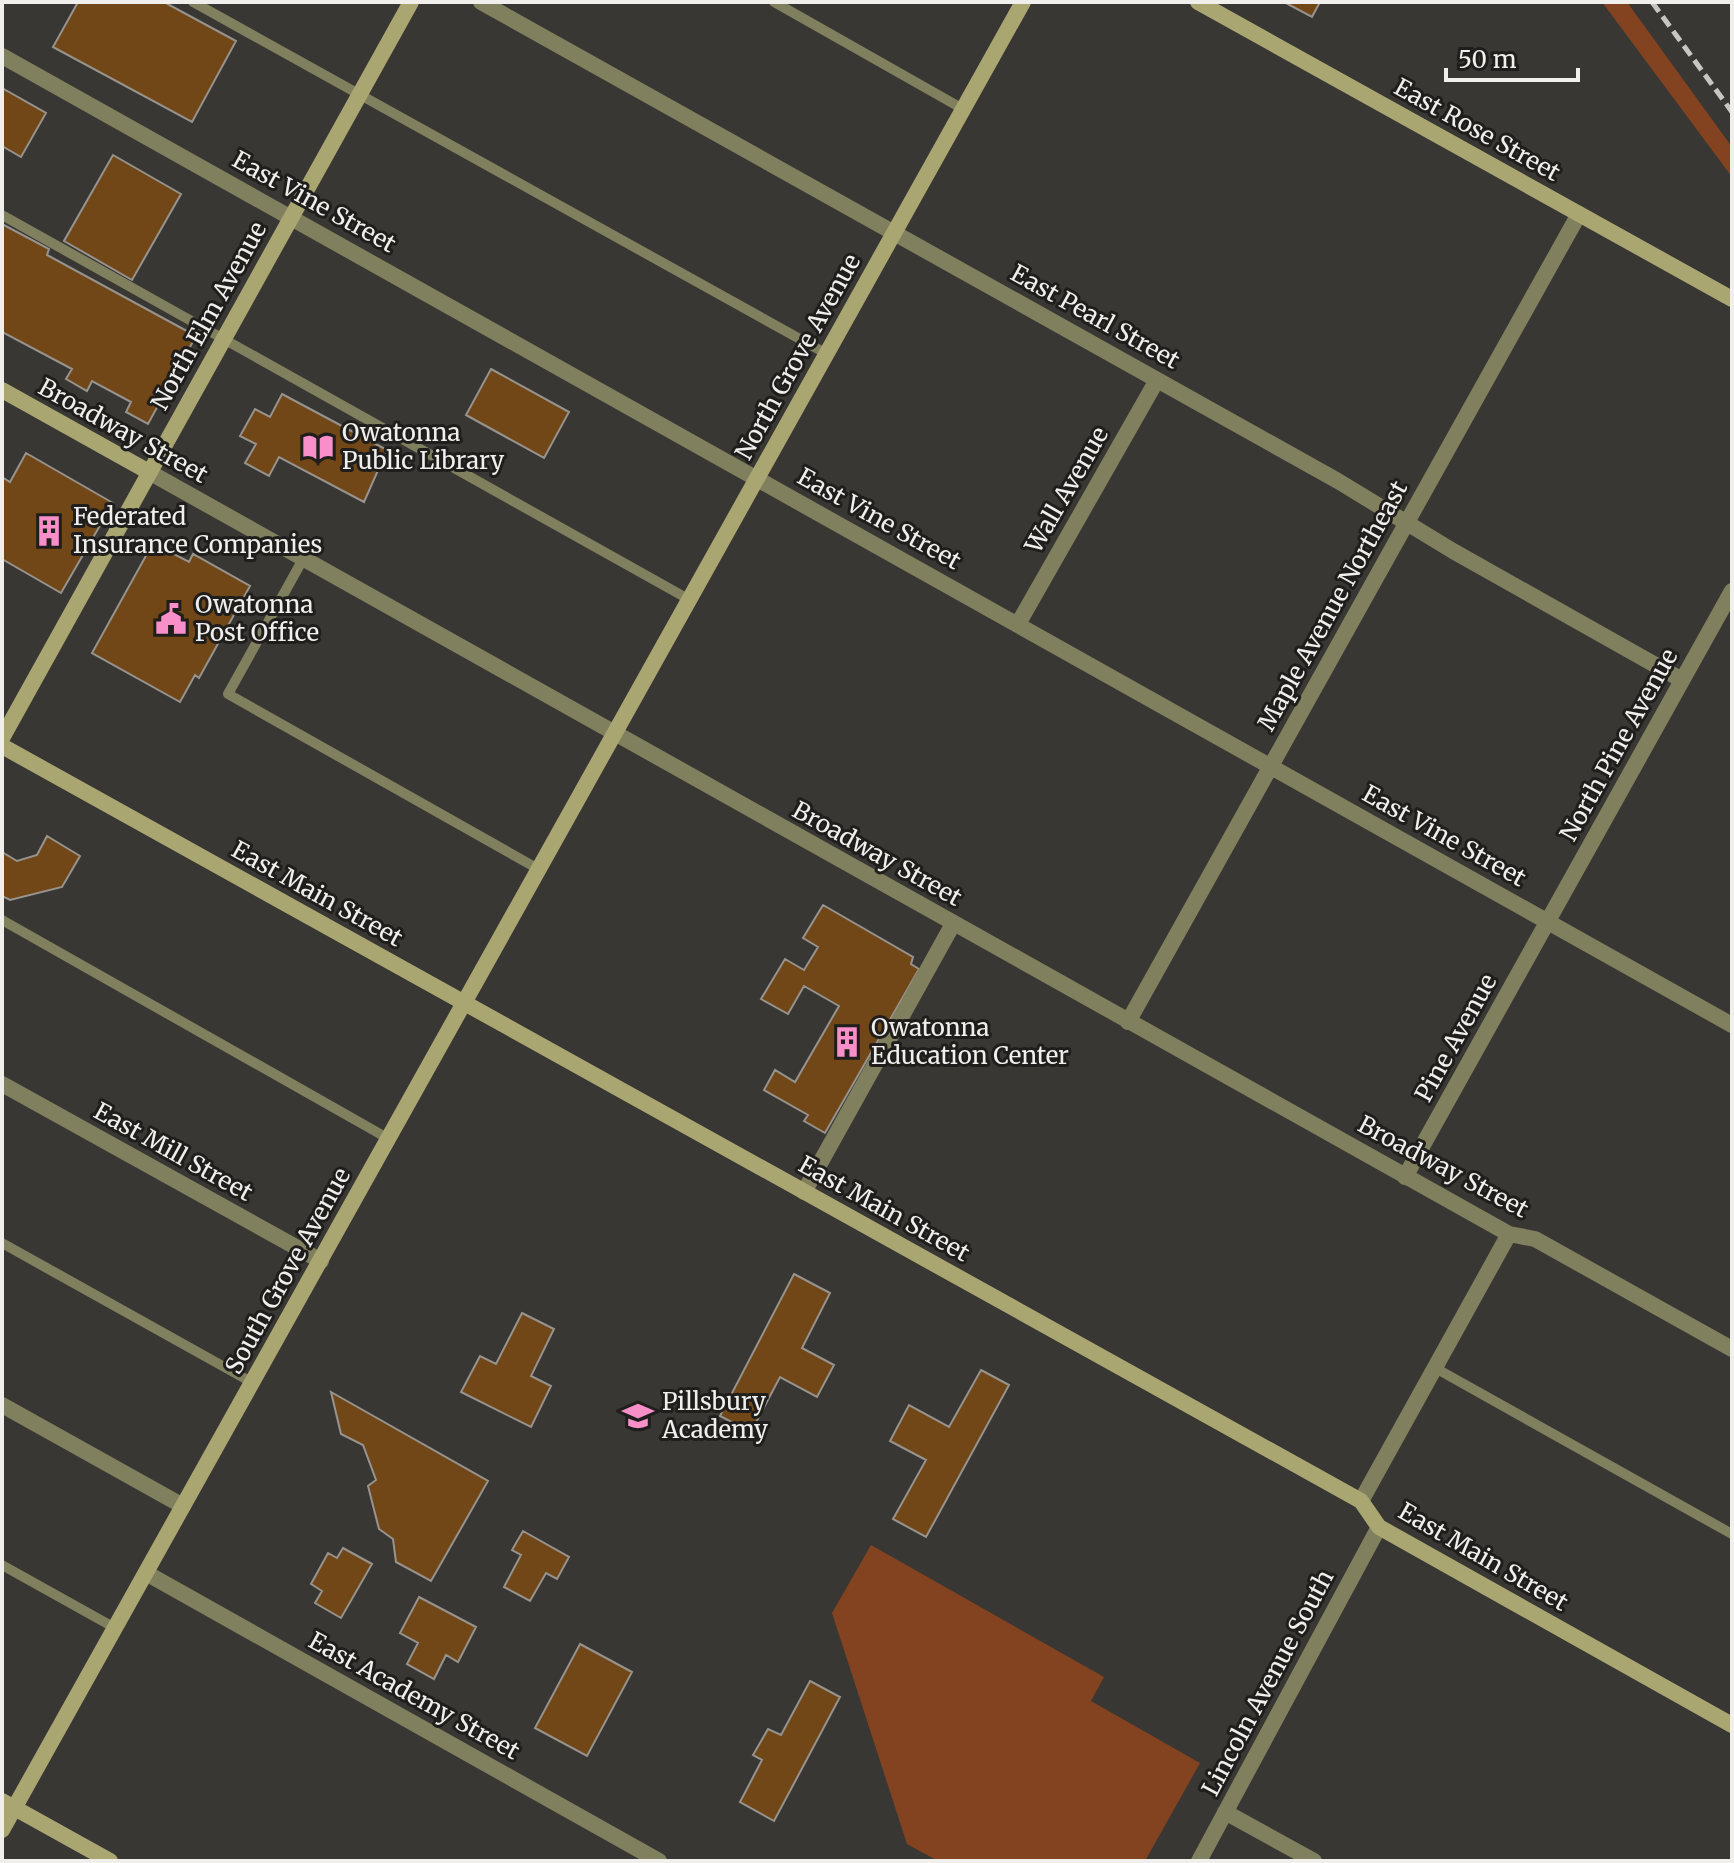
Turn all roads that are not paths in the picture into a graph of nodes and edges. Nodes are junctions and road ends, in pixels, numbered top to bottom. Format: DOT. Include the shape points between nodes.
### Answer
graph roads {
  1 [pos="193,2"];
  2 [pos="411,2"];
  3 [pos="481,2"];
  4 [pos="774,2"];
  5 [pos="1023,2"];
  6 [pos="1198,2"];
  7 [pos="2,56"];
  8 [pos="360,95"];
  9 [pos="963,109"];
  10 [pos="1579,214"];
  11 [pos="2,215"];
  12 [pos="292,217"];
  13 [pos="895,233"];
  14 [pos="1732,299"];
  15 [pos="224,339"];
  16 [pos="827,354"];
  17 [pos="1157,380"];
  18 [pos="2,390"];
  19 [pos="149,472"];
  20 [pos="758,478"];
  21 [pos="1408,522"];
  22 [pos="302,561"];
  23 [pos="1732,591"];
  24 [pos="690,600"];
  25 [pos="1018,624"];
  26 [pos="1682,680"];
  27 [pos="615,735"];
  28 [pos="2,738"];
  29 [pos="2,746"];
  30 [pos="1271,766"];
  31 [pos="540,870"];
  32 [pos="2,920"];
  33 [pos="1548,922"];
  34 [pos="953,924"];
  35 [pos="465,1004"];
  36 [pos="1128,1022"];
  37 [pos="1732,1025"];
  38 [pos="2,1084"];
  39 [pos="389,1139"];
  40 [pos="1405,1177"];
  41 [pos="804,1192"];
  42 [pos="1509,1234"];
  43 [pos="2,1243"];
  44 [pos="321,1261"];
  45 [pos="1732,1349"];
  46 [pos="1437,1369"];
  47 [pos="253,1383"];
  48 [pos="2,1405"];
  49 [pos="1361,1501"];
  50 [pos="183,1506"];
  51 [pos="1379,1527"];
  52 [pos="1732,1534"];
  53 [pos="2,1565"];
  54 [pos="146,1573"];
  55 [pos="115,1628"];
  56 [pos="1732,1725"];
  57 [pos="8,1804"];
  58 [pos="1225,1812"];
  59 [pos="2,1830"];
  60 [pos="110,1861"];
  61 [pos="659,1861"];
  62 [pos="1199,1861"];
  63 [pos="1314,1861"];
  1 -- 8 [label="lane"];
  2 -- 8 [label="street, North Elm Avenue"];
  3 -- 13 [label="street, East Pearl Street"];
  4 -- 9 [label="lane"];
  5 -- 9 [label="street, North Grove Avenue"];
  6 -- 10 [label="street, East Rose Street"];
  7 -- 12 [label="street, East Vine Street"];
  8 -- 12 [label="street, North Elm Avenue"];
  8 -- 16 [label="lane"];
  9 -- 13 [label="street, North Grove Avenue"];
  10 -- 14 [label="street, East Rose Street"];
  10 -- 21 [label="street, Maple Avenue Northeast"];
  11 -- 15 [label="lane"];
  12 -- 15 [label="street, North Elm Avenue"];
  12 -- 20 [label="street, East Vine Street"];
  13 -- 16 [label="street, North Grove Avenue"];
  13 -- 17 [label="street, East Pearl Street"];
  15 -- 19 [label="street, North Elm Avenue"];
  15 -- 24 [label="lane"];
  16 -- 20 [label="street, North Grove Avenue"];
  17 -- 21 [label="street, East Pearl Street"];
  17 -- 25 [label="street, Wall Avenue"];
  18 -- 19 [label="street, Broadway Street"];
  19 -- 22 [label="street, Broadway Street"];
  19 -- 28 [label="street, North Elm Avenue"];
  20 -- 24 [label="street, North Grove Avenue"];
  20 -- 25 [label="street, East Vine Street"];
  21 -- 26 [label="street, East Pearl Street"];
  21 -- 30 [label="street, Maple Avenue Northeast"];
  22 -- 27 [label="street, Broadway Street"];
  22 -- 31 [label="lane" via="228,694"];
  23 -- 26 [label="street, North Pine Avenue"];
  24 -- 27 [label="street, North Grove Avenue"];
  25 -- 30 [label="street, East Vine Street"];
  26 -- 33 [label="street, North Pine Avenue"];
  27 -- 31 [label="street, South Grove Avenue"];
  27 -- 34 [label="street, Broadway Street"];
  29 -- 35 [label="street, East Main Street"];
  30 -- 33 [label="street, East Vine Street"];
  30 -- 36 [label="street, Maple Avenue Northeast"];
  31 -- 35 [label="street, South Grove Avenue"];
  32 -- 39 [label="lane"];
  33 -- 37 [label="street, East Vine Street"];
  33 -- 40 [label="street, Pine Avenue"];
  34 -- 36 [label="street, Broadway Street"];
  34 -- 41 [label="street"];
  35 -- 39 [label="street, South Grove Avenue"];
  35 -- 41 [label="street, East Main Street"];
  36 -- 40 [label="street, Broadway Street"];
  38 -- 44 [label="street, East Mill Street"];
  39 -- 44 [label="street, South Grove Avenue"];
  40 -- 42 [label="street, Broadway Street"];
  41 -- 49 [label="street, East Main Street"];
  42 -- 45 [label="street, Broadway Street" via="1535,1239"];
  42 -- 46 [label="street"];
  43 -- 47 [label="lane"];
  44 -- 47 [label="street, South Grove Avenue"];
  46 -- 49 [label="street"];
  46 -- 52 [label="lane"];
  47 -- 50 [label="street, South Grove Avenue"];
  48 -- 50 [label="street"];
  49 -- 51 [label="street, East Main Street"];
  50 -- 54 [label="street, South Grove Avenue"];
  51 -- 56 [label="street, East Main Street"];
  51 -- 58 [label="street, Lincoln Avenue South"];
  53 -- 55 [label="lane"];
  54 -- 55 [label="street, South Grove Avenue"];
  54 -- 61 [label="street, East Academy Street"];
  55 -- 57 [label="street, South Grove Avenue"];
  57 -- 59 [label="street, South Grove Avenue"];
  57 -- 60 [label="street"];
  58 -- 62 [label="street, Lincoln Avenue South"];
  58 -- 63 [label="street"];
}
